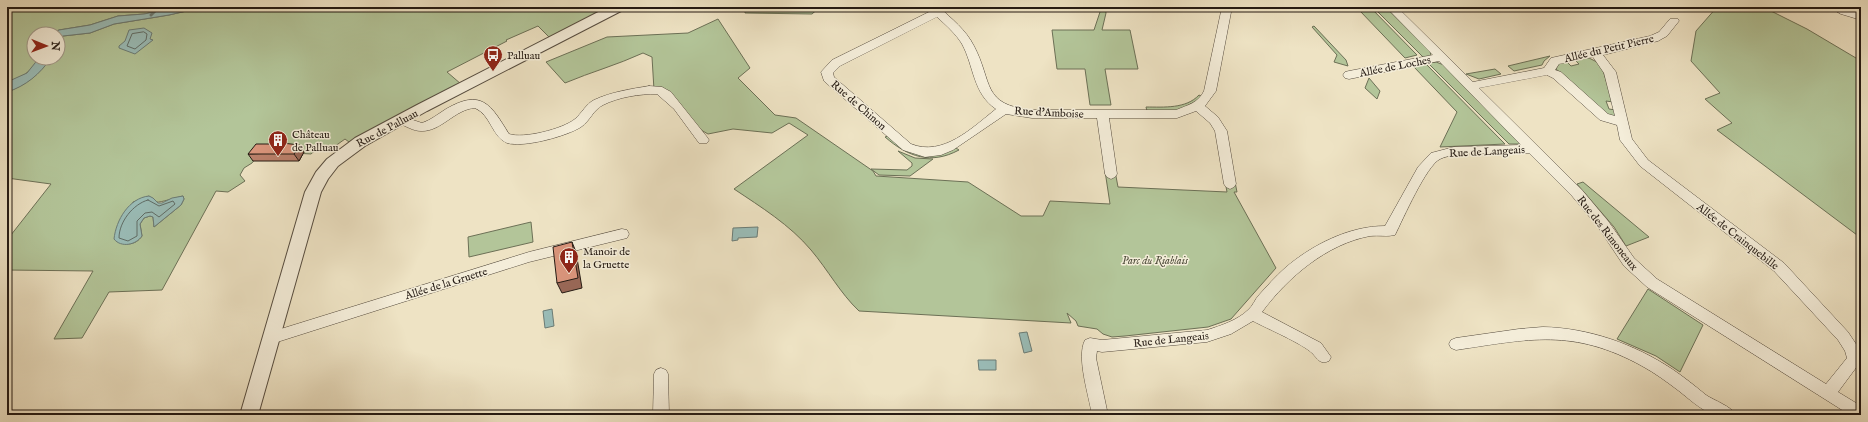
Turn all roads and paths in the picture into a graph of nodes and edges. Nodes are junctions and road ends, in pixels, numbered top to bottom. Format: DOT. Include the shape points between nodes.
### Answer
graph roads {
  1 [pos="618,7"];
  2 [pos="1227,7"];
  3 [pos="1391,7"];
  4 [pos="1834,7"];
  5 [pos="936,10"];
  6 [pos="1861,17"];
  7 [pos="1674,21"];
  8 [pos="1596,53"];
  9 [pos="1441,57"];
  10 [pos="1548,71"];
  11 [pos="1350,75"];
  12 [pos="1472,86"];
  13 [pos="1198,106"];
  14 [pos="1004,109"];
  15 [pos="1102,114"];
  16 [pos="404,121"];
  17 [pos="1621,122"];
  18 [pos="703,140"];
  19 [pos="1532,148"];
  20 [pos="1111,174"];
  21 [pos="1230,184"];
  22 [pos="622,234"];
  23 [pos="1253,314"];
  24 [pos="271,338"];
  25 [pos="1456,344"];
  26 [pos="1324,357"];
  27 [pos="661,374"];
  28 [pos="1828,393"];
  29 [pos="1861,414"];
  30 [pos="249,415"];
  31 [pos="660,415"];
  32 [pos="1100,415"];
  33 [pos="1728,415"];
  1 -- 16 [label="street, Rue de Palluau" via="422,108"];
  2 -- 13 [label="street" via="1210,91 1206,100"];
  3 -- 9 [label="street, Rue des Rimoneaux"];
  4 -- 6 [label="street"];
  5 -- 14 [label="street, Rue d'Amboise" via="966,42 986,95"];
  5 -- 14 [label="street, Rue de Chinon" via="829,67 828,78 907,147 919,151 934,152 949,148"];
  7 -- 8 [label="street, Allée du Petit Pierre" via="1663,34 1654,39"];
  8 -- 10 [label="street, Allée du Petit Pierre" via="1555,61"];
  8 -- 17 [label="street, Allée de Crainquebille" via="1610,72"];
  9 -- 11 [label="street, Allée de Loches"];
  9 -- 12 [label="street, Rue des Rimoneaux"];
  10 -- 12 [label="street, Allée du Petit Pierre"];
  10 -- 17 [label="street" via="1557,75 1604,117"];
  12 -- 19 [label="street, Rue des Rimoneaux"];
  13 -- 15 [label="street, Rue d'Amboise" via="1177,114"];
  13 -- 21 [label="street" via="1214,120 1221,131"];
  14 -- 15 [label="street, Rue d'Amboise" via="1025,114"];
  15 -- 20 [label="street"];
  16 -- 18 [label="street" via="425,126 452,110 478,105 486,109 505,137 509,140 518,140 574,125 583,119 593,106 607,98 658,89 667,94"];
  16 -- 24 [label="street, Rue de Palluau" via="355,144 336,158 319,178"];
  17 -- 28 [label="street, Allée de Crainquebille" via="1626,140 1644,163 1779,267 1844,336 1855,354 1854,360"];
  19 -- 23 [label="street, Rue de Langeais" via="1442,153 1434,156 1393,220 1390,231 1371,231 1346,238 1313,254 1282,280"];
  19 -- 28 [label="street, Rue des Rimoneaux" via="1585,202 1629,262 1647,280"];
  22 -- 24 [label="street, Allée de la Gruette" via="529,257"];
  23 -- 26 [label="street" via="1316,347"];
  23 -- 32 [label="street, Rue de Langeais" via="1226,330 1207,336 1102,346 1090,344 1089,358"];
  24 -- 30 [label="street, Rue de Palluau"];
  25 -- 33 [label="street" via="1545,333 1587,338 1618,348 1658,368"];
  27 -- 31 [label="street"];
  28 -- 29 [label="street, Rue des Rimoneaux"];
}
